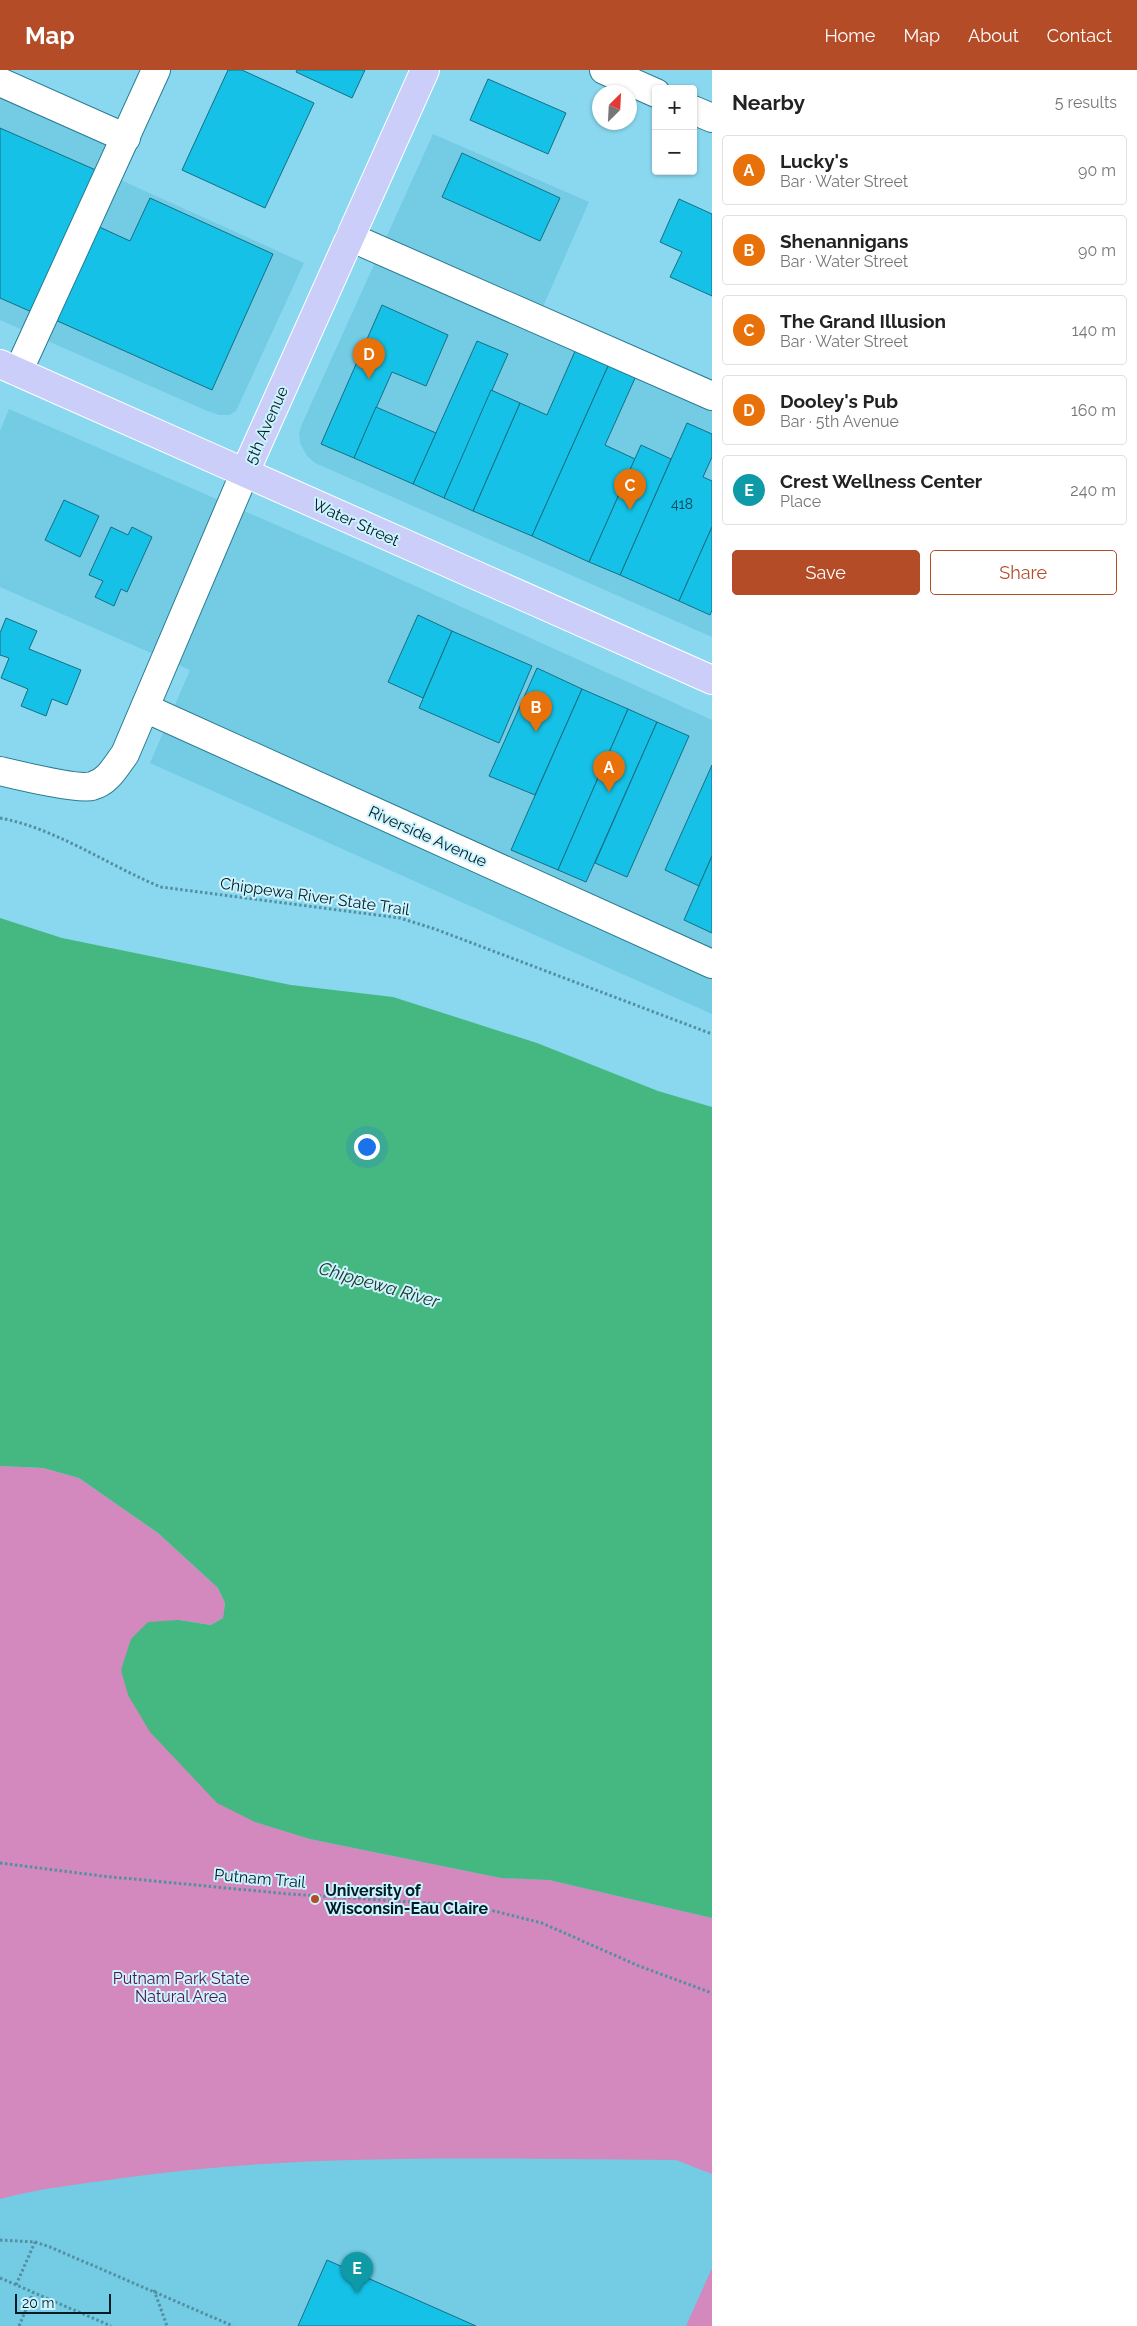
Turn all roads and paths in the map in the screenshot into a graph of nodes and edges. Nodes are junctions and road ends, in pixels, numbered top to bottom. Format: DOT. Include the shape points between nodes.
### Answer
graph roads {
  1 [pos="156,70"];
  2 [pos="424,70"];
  3 [pos="604,70"];
  4 [pos="0,82"];
  5 [pos="652,91"];
  6 [pos="697,112"];
  7 [pos="712,118"];
  8 [pos="126,138"];
  9 [pos="350,237"];
  10 [pos="9,368"];
  11 [pos="712,396"];
  12 [pos="245,472"];
  13 [pos="712,680"];
  14 [pos="145,708"];
  15 [pos="0,771"];
  16 [pos="0,818"];
  17 [pos="712,964"];
  18 [pos="712,1034"];
  19 [pos="0,1863"];
  20 [pos="712,1993"];
  21 [pos="0,2240"];
  22 [pos="35,2242"];
  23 [pos="0,2278"];
  24 [pos="16,2285"];
  25 [pos="154,2290"];
  26 [pos="33,2293"];
  27 [pos="18,2326"];
  28 [pos="111,2326"];
  29 [pos="166,2326"];
  30 [pos="233,2326"];
  1 -- 8 [label="street"];
  2 -- 9 [label="main road, 5th Avenue"];
  3 -- 5 [label="street"];
  4 -- 8 [label="street"];
  6 -- 7 [label="street"];
  8 -- 10 [label="street"];
  9 -- 11 [label="street"];
  9 -- 12 [label="main road, 5th Avenue"];
  10 -- 12 [label="main road, Water Street"];
  12 -- 13 [label="main road, Water Street"];
  12 -- 14 [label="street, 5th Avenue"];
  14 -- 15 [label="street, 5th Avenue" via="125,754 108,778 92,787"];
  14 -- 17 [label="street, Riverside Avenue"];
  16 -- 18 [label="path, Chippewa River State Trail" via="36,828 161,887 400,918"];
  19 -- 20 [label="path, Putnam Trail" via="279,1893 474,1906 542,1923"];
  21 -- 22 [label="path"];
  22 -- 24 [label="path"];
  22 -- 25 [label="path"];
  23 -- 24 [label="path"];
  24 -- 26 [label="path"];
  25 -- 29 [label="path"];
  25 -- 30 [label="path"];
  26 -- 27 [label="path"];
  26 -- 28 [label="path"];
}
